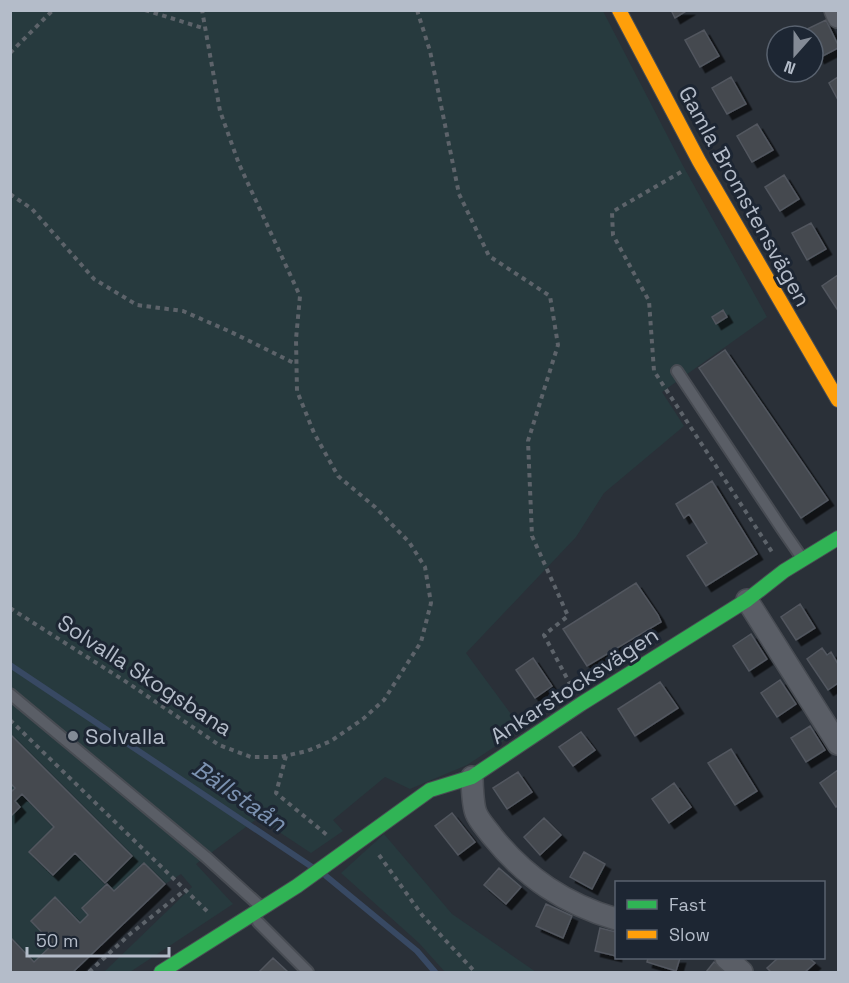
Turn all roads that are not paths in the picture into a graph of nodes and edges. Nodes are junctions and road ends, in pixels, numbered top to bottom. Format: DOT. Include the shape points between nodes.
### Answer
graph roads {
  1 [pos="620,10"];
  2 [pos="835,10"];
  3 [pos="838,17"];
  4 [pos="677,371"];
  5 [pos="838,400"];
  6 [pos="838,538"];
  7 [pos="804,560"];
  8 [pos="747,600"];
  9 [pos="10,694"];
  10 [pos="838,744"];
  11 [pos="472,777"];
  12 [pos="263,908"];
  13 [pos="615,919"];
  14 [pos="258,922"];
  15 [pos="728,959"];
  16 [pos="175,969"];
  17 [pos="308,972"];
  18 [pos="742,972"];
  1 -- 5 [label="street, Gamla Bromstensvägen" via="699,161"];
  2 -- 3 [label="street"];
  4 -- 7 [label="lane"];
  6 -- 7 [label="street, Ankarstocksvägen"];
  7 -- 8 [label="street, Ankarstocksvägen"];
  8 -- 10 [label="street"];
  8 -- 11 [label="street, Ankarstocksvägen"];
  9 -- 12 [label="lane"];
  11 -- 12 [label="street, Ankarstocksvägen" via="430,790"];
  11 -- 13 [label="street" via="476,814 508,854 555,894"];
  12 -- 16 [label="street, Ankarstocksvägen"];
  14 -- 17 [label="lane"];
  15 -- 18 [label="street"];
}
